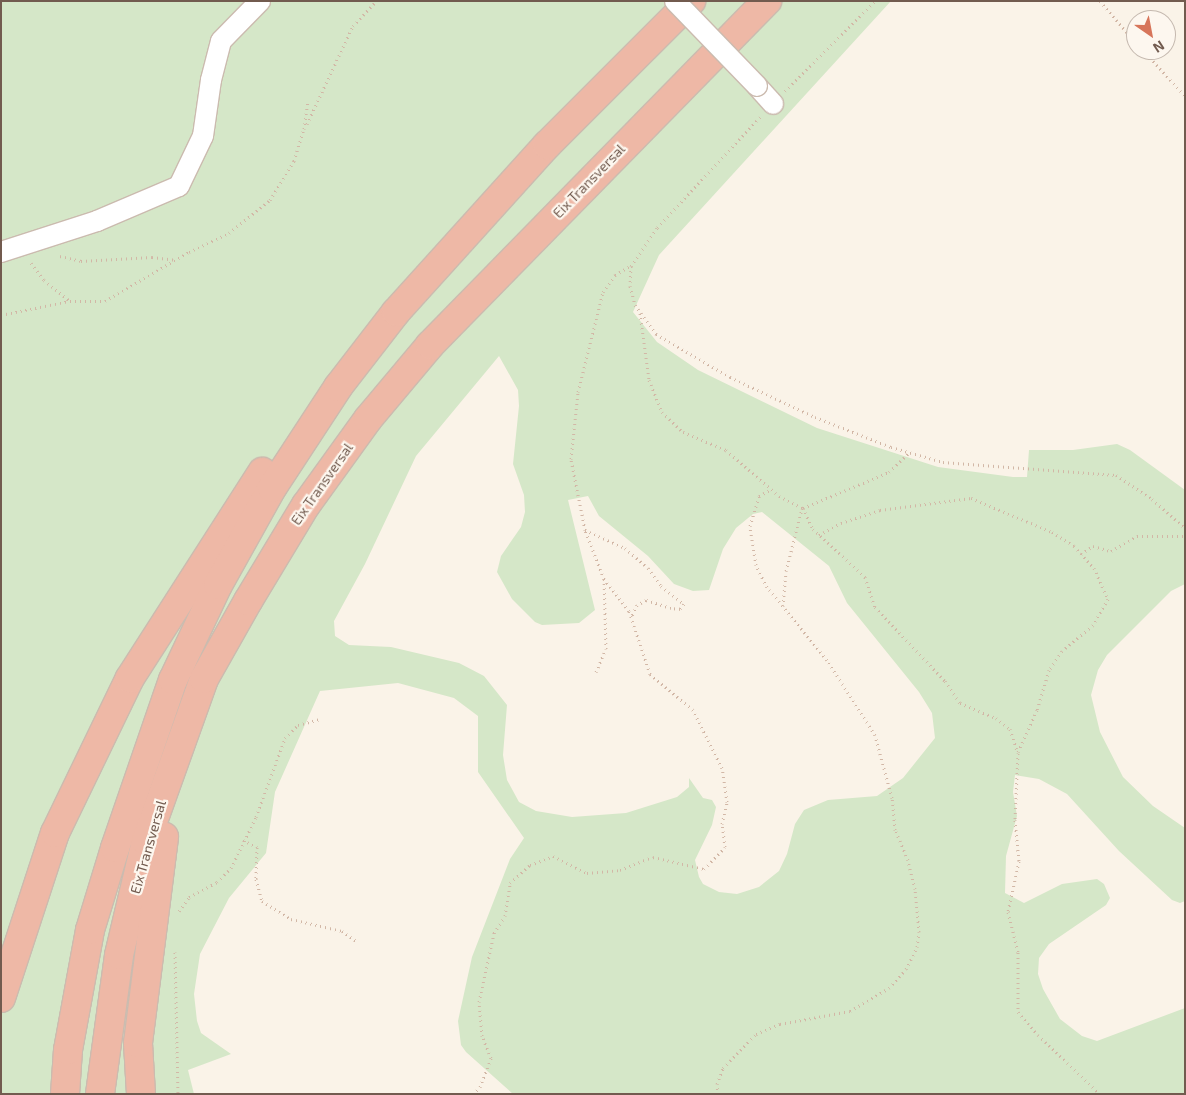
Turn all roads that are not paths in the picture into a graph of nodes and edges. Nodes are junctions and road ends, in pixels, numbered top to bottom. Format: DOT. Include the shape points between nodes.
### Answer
graph roads {
  1 [pos="260,1"];
  2 [pos="676,1"];
  3 [pos="691,1"];
  4 [pos="767,1"];
  5 [pos="772,104"];
  6 [pos="14,254"];
  7 [pos="338,387"];
  8 [pos="204,679"];
  9 [pos="1,998"];
  10 [pos="64,1094"];
  11 [pos="100,1094"];
  12 [pos="141,1094"];
  1 -- 6 [label="street" via="221,41 211,80 203,136 179,186"];
  2 -- 5 [label="street, bridge"];
  3 -- 7 [label="highway, Eix Transversal" via="548,145 396,312"];
  4 -- 8 [label="highway, Eix Transversal" via="430,344 368,419 306,505"];
  7 -- 9 [label="highway" via="272,455 130,678 54,833"];
  7 -- 10 [label="highway, Eix Transversal" via="272,488 227,569 173,680 90,930 68,1050"];
  8 -- 11 [label="highway, Eix Transversal" via="146,841 119,955"];
  8 -- 12 [label="highway" via="167,814 138,1044"];
}
